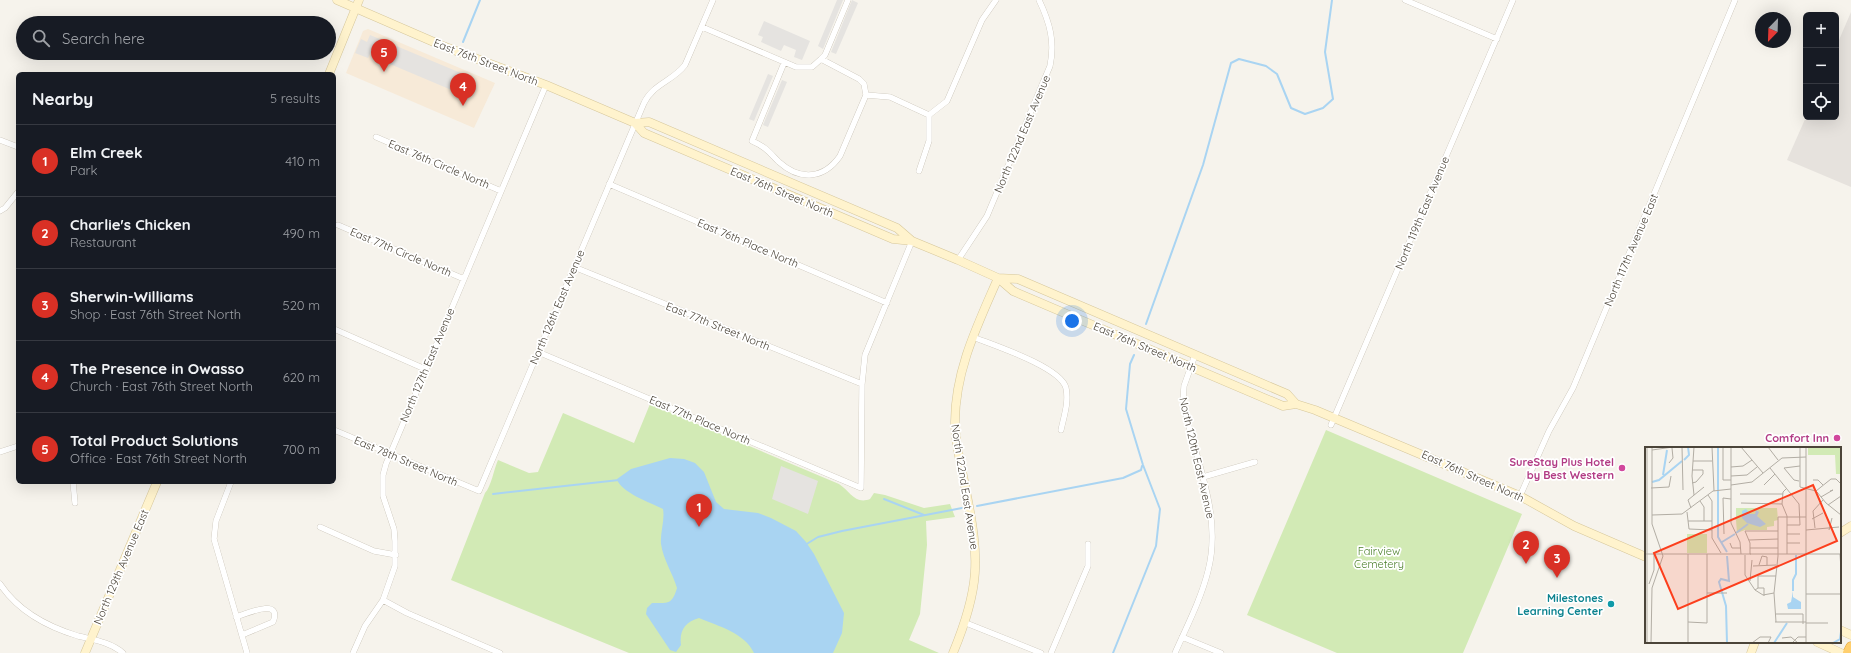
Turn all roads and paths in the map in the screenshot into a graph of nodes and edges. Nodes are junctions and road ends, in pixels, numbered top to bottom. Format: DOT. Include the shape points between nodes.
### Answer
graph roads {
  1 [pos="337,0"];
  2 [pos="359,0"];
  3 [pos="713,0"];
  4 [pos="848,0"];
  5 [pos="996,0"];
  6 [pos="1039,0"];
  7 [pos="1405,0"];
  8 [pos="1513,0"];
  9 [pos="1735,0"];
  10 [pos="355,8"];
  11 [pos="702,27"];
  12 [pos="1497,39"];
  13 [pos="336,56"];
  14 [pos="821,59"];
  15 [pos="335,60"];
  16 [pos="784,63"];
  17 [pos="330,72"];
  18 [pos="546,85"];
  19 [pos="866,95"];
  20 [pos="929,115"];
  21 [pos="635,123"];
  22 [pos="376,137"];
  23 [pos="0,140"];
  24 [pos="16,146"];
  25 [pos="919,171"];
  26 [pos="610,184"];
  27 [pos="501,191"];
  28 [pos="16,194"];
  29 [pos="0,211"];
  30 [pos="338,225"];
  31 [pos="912,241"];
  32 [pos="958,260"];
  33 [pos="574,267"];
  34 [pos="464,278"];
  35 [pos="998,278"];
  36 [pos="887,303"];
  37 [pos="336,330"];
  38 [pos="973,337"];
  39 [pos="538,352"];
  40 [pos="1195,355"];
  41 [pos="1190,366"];
  42 [pos="425,369"];
  43 [pos="862,384"];
  44 [pos="1296,404"];
  45 [pos="1333,421"];
  46 [pos="1061,430"];
  47 [pos="336,431"];
  48 [pos="16,447"];
  49 [pos="0,452"];
  50 [pos="390,454"];
  51 [pos="1256,462"];
  52 [pos="1203,477"];
  53 [pos="73,484"];
  54 [pos="156,484"];
  55 [pos="230,484"];
  56 [pos="479,491"];
  57 [pos="1520,496"];
  58 [pos="75,503"];
  59 [pos="1851,526"];
  60 [pos="320,527"];
  61 [pos="1841,532"];
  62 [pos="1088,544"];
  63 [pos="396,555"];
  64 [pos="1645,557"];
  65 [pos="0,584"];
  66 [pos="383,600"];
  67 [pos="236,616"];
  68 [pos="966,622"];
  69 [pos="1841,630"];
  70 [pos="242,635"];
  71 [pos="1851,635"];
  72 [pos="1182,637"];
  73 [pos="90,639"];
  74 [pos="1755,643"];
  75 [pos="1819,643"];
  76 [pos="1851,647"];
  77 [pos="354,651"];
  78 [pos="84,653"];
  79 [pos="123,653"];
  80 [pos="247,653"];
  81 [pos="500,653"];
  82 [pos="953,653"];
  83 [pos="1041,653"];
  84 [pos="1051,653"];
  85 [pos="1176,653"];
  86 [pos="1221,653"];
  87 [pos="1751,653"];
  88 [pos="1842,653"];
  89 [pos="1848,653"];
  1 -- 10 [label="main road, East 76th Street North"];
  2 -- 10 [label="main road"];
  3 -- 11 [label="street"];
  4 -- 14 [label="street"];
  5 -- 20 [label="street" via="982,20 947,101"];
  6 -- 32 [label="street, North 122nd East Avenue" via="1051,28 1053,48 1048,71 987,216"];
  7 -- 12 [label="street"];
  8 -- 12 [label="street, North 119th East Avenue"];
  9 -- 57 [label="street, North 117th Avenue East" via="1573,388 1549,431"];
  10 -- 13 [label="main road"];
  10 -- 18 [label="main road, East 76th Street North" via="443,46"];
  11 -- 16 [label="street"];
  11 -- 21 [label="street" via="686,65 647,96"];
  12 -- 45 [label="street, North 119th East Avenue"];
  14 -- 16 [label="street" via="812,67 803,68"];
  14 -- 19 [label="street" via="859,78 864,84"];
  15 -- 17 [label="main road"];
  16 -- 19 [label="street" via="752,141 766,148 780,162 801,173 812,176 826,171 840,156"];
  18 -- 21 [label="main road, East 76th Street North"];
  18 -- 27 [label="street, North 127th East Avenue"];
  19 -- 20 [label="street" via="890,97"];
  20 -- 25 [label="street" via="930,141"];
  21 -- 26 [label="street, North 126th East Avenue"];
  21 -- 31 [label="main road, East 76th Street North" via="644,133 892,239"];
  21 -- 31 [label="main road, East 76th Street North" via="650,123 890,224"];
  22 -- 27 [label="street, East 76th Circle North"];
  23 -- 24 [label="street"];
  26 -- 33 [label="street, North 126th East Avenue"];
  26 -- 36 [label="street, East 76th Place North"];
  27 -- 34 [label="street, North 127th East Avenue"];
  28 -- 29 [label="street"];
  30 -- 34 [label="street, East 77th Circle North"];
  31 -- 32 [label="main road, East 76th Street North"];
  31 -- 36 [label="street"];
  32 -- 35 [label="main road, East 76th Street North"];
  33 -- 39 [label="street, North 126th East Avenue"];
  33 -- 43 [label="street, East 77th Street North"];
  34 -- 42 [label="street, North 127th East Avenue"];
  35 -- 38 [label="main road, North 122nd East Avenue"];
  35 -- 40 [label="main road, East 76th Street North" via="1018,279"];
  35 -- 41 [label="main road, East 76th Street North" via="1013,291"];
  36 -- 43 [label="street" via="865,355"];
  37 -- 42 [label="street"];
  38 -- 46 [label="street" via="1047,368 1063,380 1068,400"];
  38 -- 68 [label="main road, North 122nd East Avenue" via="958,383 955,417 957,443 975,541 975,584"];
  39 -- 43 [label="street, East 77th Place North" via="861,488"];
  39 -- 56 [label="street, North 126th East Avenue"];
  40 -- 41 [label="street, North 120th East Avenue"];
  40 -- 44 [label="main road, East 76th Street North" via="1287,394"];
  41 -- 44 [label="main road, East 76th Street North" via="1283,406"];
  41 -- 52 [label="street, North 120th East Avenue" via="1184,386 1183,402"];
  42 -- 50 [label="street, North 127th East Avenue"];
  44 -- 45 [label="main road, East 76th Street North"];
  45 -- 57 [label="main road, East 76th Street North"];
  47 -- 50 [label="street, East 78th Street North"];
  48 -- 49 [label="street"];
  50 -- 56 [label="street, East 78th Street North"];
  50 -- 63 [label="street, North 127th East Avenue" via="383,475 382,492 394,528"];
  51 -- 52 [label="street"];
  52 -- 72 [label="street, North 120th East Avenue" via="1212,521 1211,560 1203,588"];
  53 -- 58 [label="street"];
  54 -- 73 [label="main road, North 129th Avenue East"];
  55 -- 67 [label="street" via="214,530 215,548"];
  57 -- 64 [label="main road, East 76th Street North" via="1574,526"];
  59 -- 61 [label="main road"];
  60 -- 63 [label="street" via="374,551"];
  62 -- 84 [label="street" via="1088,566"];
  63 -- 66 [label="street, North 127th East Avenue"];
  65 -- 73 [label="street" via="13,601 30,614"];
  66 -- 77 [label="street, North 127th East Avenue" via="365,626"];
  66 -- 81 [label="street" via="407,614"];
  67 -- 70 [label="street"];
  67 -- 70 [label="street" via="263,608 270,608 274,612 273,622"];
  68 -- 82 [label="main road, North 122nd East Avenue"];
  68 -- 83 [label="street"];
  69 -- 71 [label="main road"];
  70 -- 80 [label="street"];
  72 -- 85 [label="street, North 120th East Avenue"];
  72 -- 86 [label="street"];
  73 -- 78 [label="main road, North 129th Avenue East"];
  73 -- 79 [label="street" via="108,644"];
  74 -- 87 [label="main road"];
  75 -- 88 [label="main road"];
  76 -- 89 [label="highway"];
}
